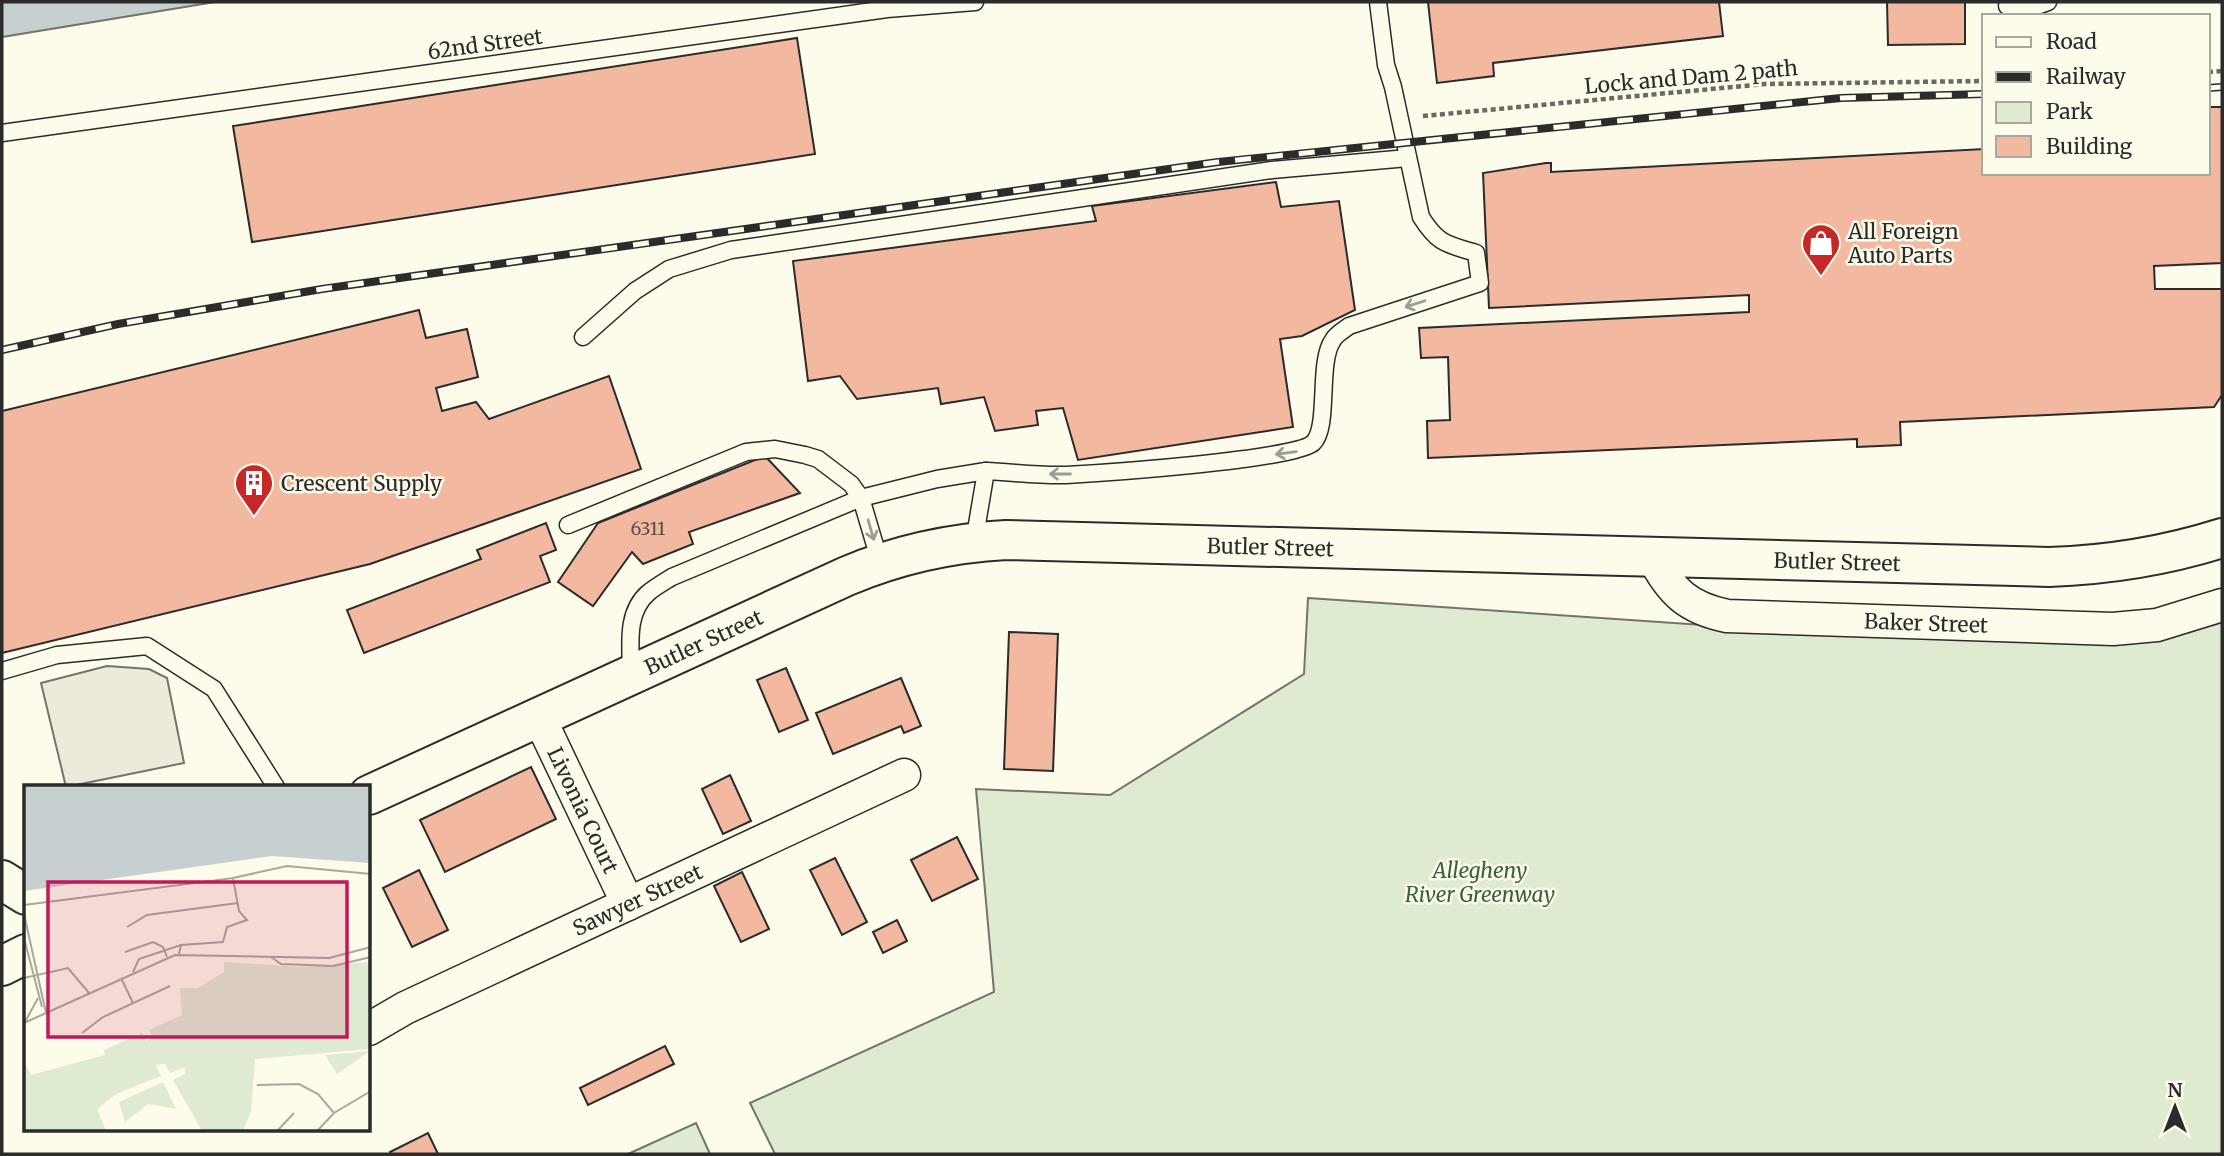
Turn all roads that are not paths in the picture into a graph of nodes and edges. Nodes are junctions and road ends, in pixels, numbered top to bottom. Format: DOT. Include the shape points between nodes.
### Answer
graph roads {
  1 [pos="975,2"];
  2 [pos="1378,2"];
  3 [pos="2048,2"];
  4 [pos="2007,6"];
  5 [pos="2,133"];
  6 [pos="1408,158"];
  7 [pos="583,337"];
  8 [pos="986,471"];
  9 [pos="861,498"];
  10 [pos="568,525"];
  11 [pos="2222,538"];
  12 [pos="974,542"];
  13 [pos="1653,557"];
  14 [pos="880,562"];
  15 [pos="2222,605"];
  16 [pos="2,671"];
  17 [pos="631,674"];
  18 [pos="539,717"];
  19 [pos="904,775"];
  20 [pos="275,785"];
  21 [pos="371,794"];
  22 [pos="628,904"];
  23 [pos="24,955"];
  24 [pos="2,966"];
  25 [pos="371,1028"];
  1 -- 5 [label="lane, 62nd Street" via="887,9"];
  2 -- 6 [label="lane" via="1386,65"];
  3 -- 4 [label="lane"];
  6 -- 7 [label="lane" via="1272,170 731,250 668,269"];
  6 -- 8 [label="lane, one-way" via="1421,217 1439,240 1476,253 1480,283 1349,326 1332,340 1320,429 1314,443 1298,452 1219,462 1063,475"];
  8 -- 9 [label="lane"];
  8 -- 12 [label="lane"];
  9 -- 10 [label="lane" via="851,484 818,459 775,449 746,452"];
  9 -- 14 [label="lane, one-way"];
  9 -- 17 [label="lane" via="672,576 646,594 634,611"];
  11 -- 13 [label="highway, Butler Street" via="2121,562 2060,566"];
  12 -- 13 [label="highway, Butler Street"];
  12 -- 14 [label="highway, Butler Street"];
  13 -- 15 [label="street, Baker Street" via="1674,590 1689,603 1727,616 2113,629 2157,625"];
  14 -- 17 [label="highway, Butler Street"];
  16 -- 20 [label="lane" via="57,656 147,646 214,689"];
  17 -- 18 [label="highway, Butler Street"];
  18 -- 21 [label="highway, Butler Street"];
  18 -- 22 [label="street, Livonia Court"];
  19 -- 22 [label="street, Sawyer Street"];
  22 -- 25 [label="street, Sawyer Street"];
  23 -- 24 [label="highway"];
}
